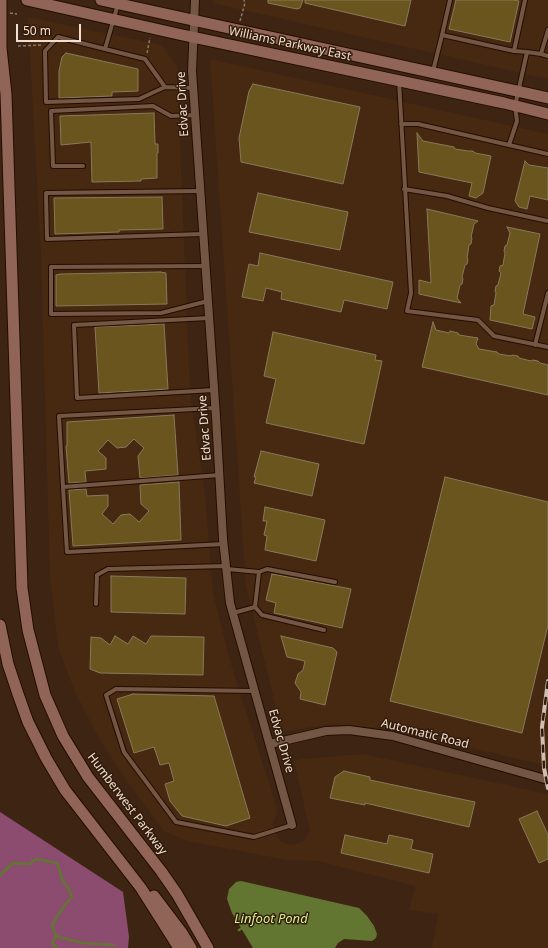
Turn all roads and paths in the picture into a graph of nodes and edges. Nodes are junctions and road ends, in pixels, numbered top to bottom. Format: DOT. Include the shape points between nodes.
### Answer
graph roads {
  1 [pos="1,0"];
  2 [pos="27,0"];
  3 [pos="100,0"];
  4 [pos="195,0"];
  5 [pos="244,0"];
  6 [pos="450,0"];
  7 [pos="525,0"];
  8 [pos="118,4"];
  9 [pos="114,19"];
  10 [pos="195,20"];
  11 [pos="152,28"];
  12 [pos="237,29"];
  13 [pos="548,30"];
  14 [pos="442,34"];
  15 [pos="194,37"];
  16 [pos="18,46"];
  17 [pos="48,48"];
  18 [pos="105,49"];
  19 [pos="514,51"];
  20 [pos="527,52"];
  21 [pos="541,54"];
  22 [pos="548,56"];
  23 [pos="144,59"];
  24 [pos="433,72"];
  25 [pos="399,80"];
  26 [pos="165,87"];
  27 [pos="193,88"];
  28 [pos="518,91"];
  29 [pos="548,98"];
  30 [pos="515,106"];
  31 [pos="195,114"];
  32 [pos="548,114"];
  33 [pos="401,124"];
  34 [pos="509,145"];
  35 [pos="548,154"];
  36 [pos="83,166"];
  37 [pos="404,189"];
  38 [pos="200,191"];
  39 [pos="548,221"];
  40 [pos="203,234"];
  41 [pos="206,266"];
  42 [pos="548,293"];
  43 [pos="208,301"];
  44 [pos="209,318"];
  45 [pos="535,344"];
  46 [pos="548,347"];
  47 [pos="214,390"];
  48 [pos="215,408"];
  49 [pos="220,475"];
  50 [pos="63,487"];
  51 [pos="224,544"];
  52 [pos="226,568"];
  53 [pos="259,572"];
  54 [pos="335,582"];
  55 [pos="96,604"];
  56 [pos="255,607"];
  57 [pos="233,613"];
  58 [pos="0,625"];
  59 [pos="324,630"];
  60 [pos="254,692"];
  61 [pos="270,744"];
  62 [pos="548,780"];
  63 [pos="292,825"];
  64 [pos="103,838"];
  65 [pos="179,948"];
  66 [pos="191,948"];
  67 [pos="208,948"];
  1 -- 67 [label="main road, Humberwest Parkway" via="22,588 28,630 45,695 63,736 92,782 169,883"];
  2 -- 9 [label="main road, Williams Parkway East"];
  3 -- 8 [label="main road, Williams Parkway East"];
  4 -- 10 [label="street, Edvac Drive"];
  5 -- 12 [label="path"];
  6 -- 14 [label="lane"];
  7 -- 19 [label="lane"];
  8 -- 9 [label="lane"];
  8 -- 10 [label="main road, Williams Parkway East"];
  9 -- 11 [label="main road, Williams Parkway East"];
  9 -- 18 [label="lane"];
  10 -- 12 [label="main road, Williams Parkway East"];
  10 -- 15 [label="street, Edvac Drive"];
  11 -- 15 [label="main road, Williams Parkway East"];
  11 -- 23 [label="path"];
  12 -- 24 [label="main road, Williams Parkway East"];
  13 -- 21 [label="lane"];
  14 -- 19 [label="lane"];
  14 -- 24 [label="lane"];
  15 -- 25 [label="main road, Williams Parkway East"];
  15 -- 27 [label="street, Edvac Drive"];
  16 -- 17 [label="path" via="41,45"];
  17 -- 18 [label="lane" via="58,37"];
  17 -- 26 [label="lane" via="45,51 46,102 139,99"];
  18 -- 23 [label="lane"];
  19 -- 20 [label="lane"];
  20 -- 21 [label="lane"];
  20 -- 28 [label="lane"];
  21 -- 22 [label="lane"];
  23 -- 26 [label="lane"];
  24 -- 28 [label="main road, Williams Parkway East"];
  25 -- 30 [label="main road, Williams Parkway East"];
  25 -- 33 [label="lane"];
  26 -- 27 [label="lane"];
  27 -- 31 [label="street, Edvac Drive"];
  28 -- 29 [label="main road, Williams Parkway East"];
  28 -- 30 [label="lane"];
  30 -- 32 [label="main road, Williams Parkway East"];
  30 -- 34 [label="lane" via="517,121"];
  31 -- 36 [label="lane" via="170,116 153,106 51,111 53,166"];
  31 -- 38 [label="street, Edvac Drive"];
  33 -- 34 [label="lane" via="418,124"];
  33 -- 37 [label="lane"];
  34 -- 35 [label="lane"];
  37 -- 39 [label="lane" via="446,196"];
  37 -- 45 [label="lane" via="411,293 407,310 478,320 494,336"];
  38 -- 40 [label="street, Edvac Drive"];
  38 -- 40 [label="lane" via="46,193 47,239"];
  40 -- 41 [label="street, Edvac Drive"];
  41 -- 43 [label="street, Edvac Drive"];
  41 -- 43 [label="lane" via="51,266 51,314 161,314"];
  42 -- 45 [label="lane"];
  43 -- 44 [label="street, Edvac Drive"];
  44 -- 47 [label="street, Edvac Drive"];
  44 -- 47 [label="lane" via="74,325 77,398"];
  45 -- 46 [label="lane"];
  47 -- 48 [label="street, Edvac Drive"];
  48 -- 49 [label="street, Edvac Drive"];
  48 -- 50 [label="lane" via="59,416"];
  49 -- 50 [label="lane"];
  49 -- 51 [label="street, Edvac Drive"];
  50 -- 51 [label="lane" via="67,552"];
  51 -- 52 [label="street, Edvac Drive"];
  52 -- 53 [label="lane"];
  52 -- 55 [label="lane" via="108,569 97,575"];
  52 -- 57 [label="street, Edvac Drive"];
  53 -- 54 [label="lane" via="267,569"];
  53 -- 56 [label="lane"];
  56 -- 57 [label="lane"];
  56 -- 59 [label="lane" via="262,615"];
  57 -- 60 [label="street, Edvac Drive"];
  58 -- 64 [label="main road" via="8,664 37,742 65,790"];
  60 -- 61 [label="street, Edvac Drive"];
  60 -- 63 [label="lane" via="116,689 106,695 124,752 176,822 254,838"];
  61 -- 62 [label="street, Automatic Road" via="326,731 349,730 394,736"];
  61 -- 63 [label="street, Edvac Drive"];
  64 -- 65 [label="main road" via="141,888"];
  64 -- 66 [label="main road" via="159,902"];
}
